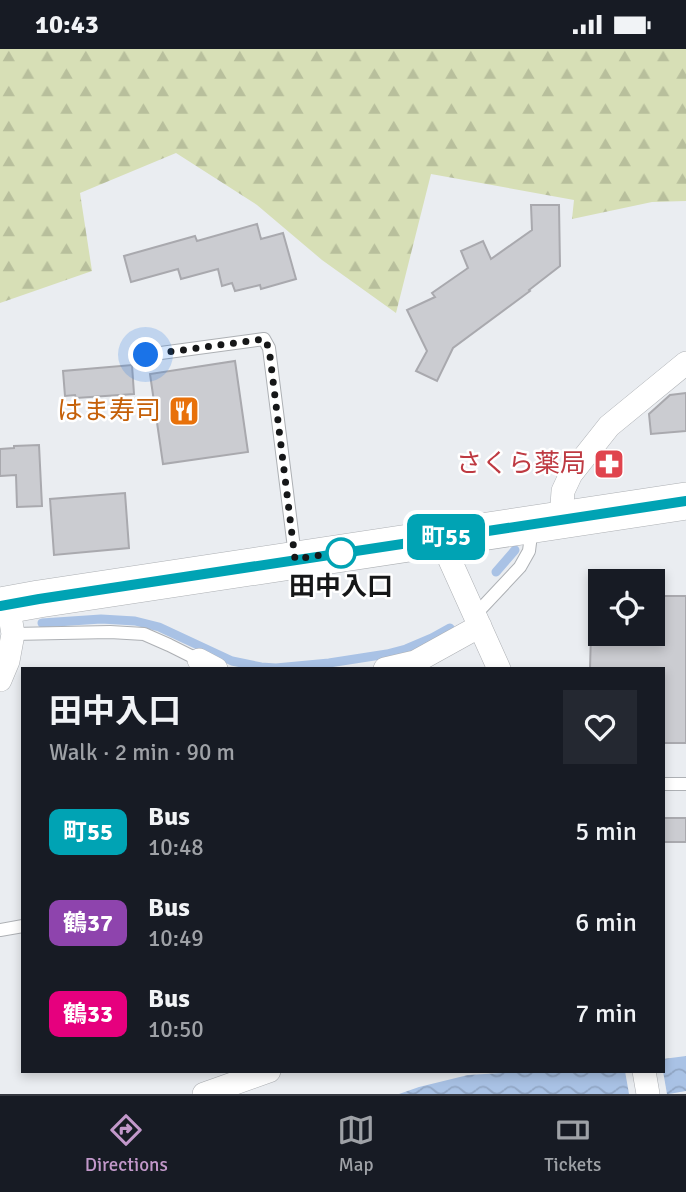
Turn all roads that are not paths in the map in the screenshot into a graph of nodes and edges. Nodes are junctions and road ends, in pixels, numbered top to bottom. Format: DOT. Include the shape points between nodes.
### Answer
graph roads {
  1 [pos="146,355"];
  2 [pos="686,363"];
  3 [pos="686,501"];
  4 [pos="547,522"];
  5 [pos="440,538"];
  6 [pos="295,559"];
  7 [pos="7,615"];
  8 [pos="478,621"];
  9 [pos="207,664"];
  10 [pos="394,667"];
  11 [pos="498,667"];
  12 [pos="0,680"];
  13 [pos="665,784"];
  14 [pos="686,784"];
  15 [pos="21,926"];
  16 [pos="0,930"];
  17 [pos="263,1073"];
  18 [pos="644,1073"];
  19 [pos="204,1094"];
  20 [pos="648,1094"];
  1 -- 6 [label="lane" via="264,339 269,348"];
  2 -- 4 [label="street" via="609,426 571,474"];
  3 -- 4 [label="main road"];
  4 -- 5 [label="main road"];
  4 -- 8 [label="lane" via="520,567"];
  5 -- 6 [label="main road"];
  5 -- 8 [label="street"];
  6 -- 7 [label="main road"];
  7 -- 9 [label="lane" via="144,634"];
  7 -- 12 [label="street" via="8,661"];
  8 -- 10 [label="street" via="415,662"];
  8 -- 11 [label="street"];
  13 -- 14 [label="lane"];
  15 -- 16 [label="lane"];
  17 -- 19 [label="street"];
  18 -- 20 [label="street"];
}
